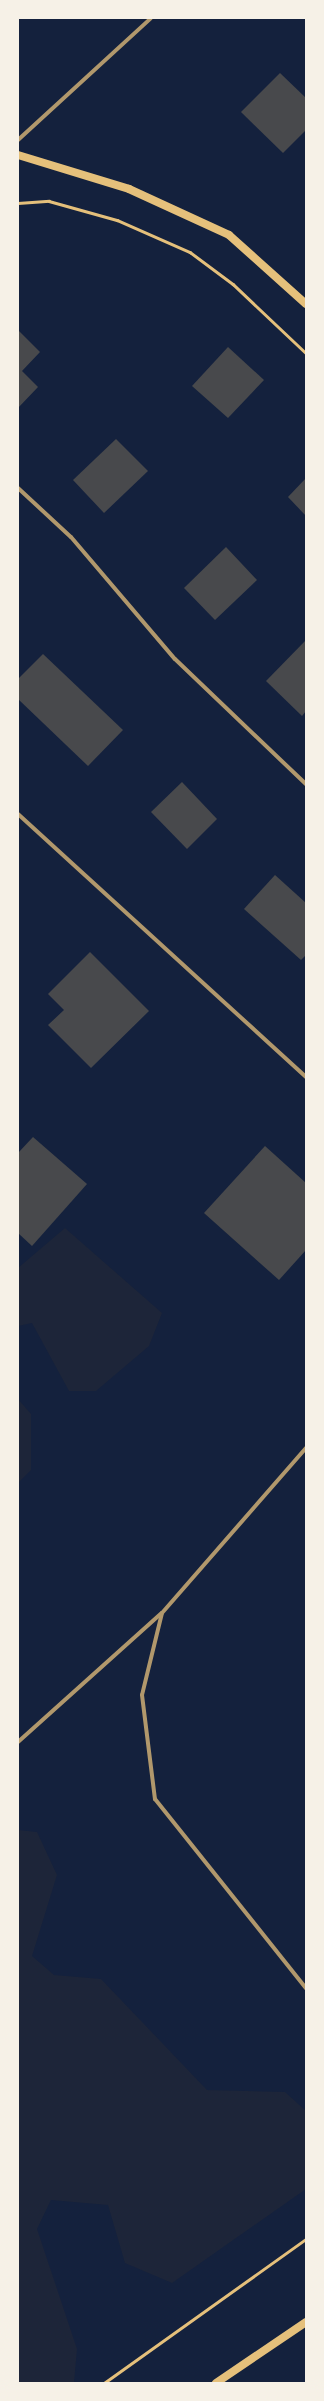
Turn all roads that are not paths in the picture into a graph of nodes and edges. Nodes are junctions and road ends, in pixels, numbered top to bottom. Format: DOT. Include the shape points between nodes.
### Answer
graph roads {
  1 [pos="151,18"];
  2 [pos="18,140"];
  3 [pos="18,154"];
  4 [pos="306,304"];
  5 [pos="18,488"];
  6 [pos="306,784"];
  7 [pos="18,814"];
  8 [pos="306,1077"];
  9 [pos="306,1448"];
  10 [pos="162,1613"];
  11 [pos="18,1742"];
  12 [pos="306,1988"];
  13 [pos="306,2322"];
  14 [pos="216,2383"];
  1 -- 2 [label="street"];
  3 -- 4 [label="main road" via="129,189 229,235"];
  5 -- 6 [label="street" via="71,537 175,659"];
  7 -- 8 [label="street"];
  9 -- 10 [label="street"];
  10 -- 11 [label="street"];
  10 -- 12 [label="street" via="142,1695 155,1799"];
  13 -- 14 [label="main road"];
}
